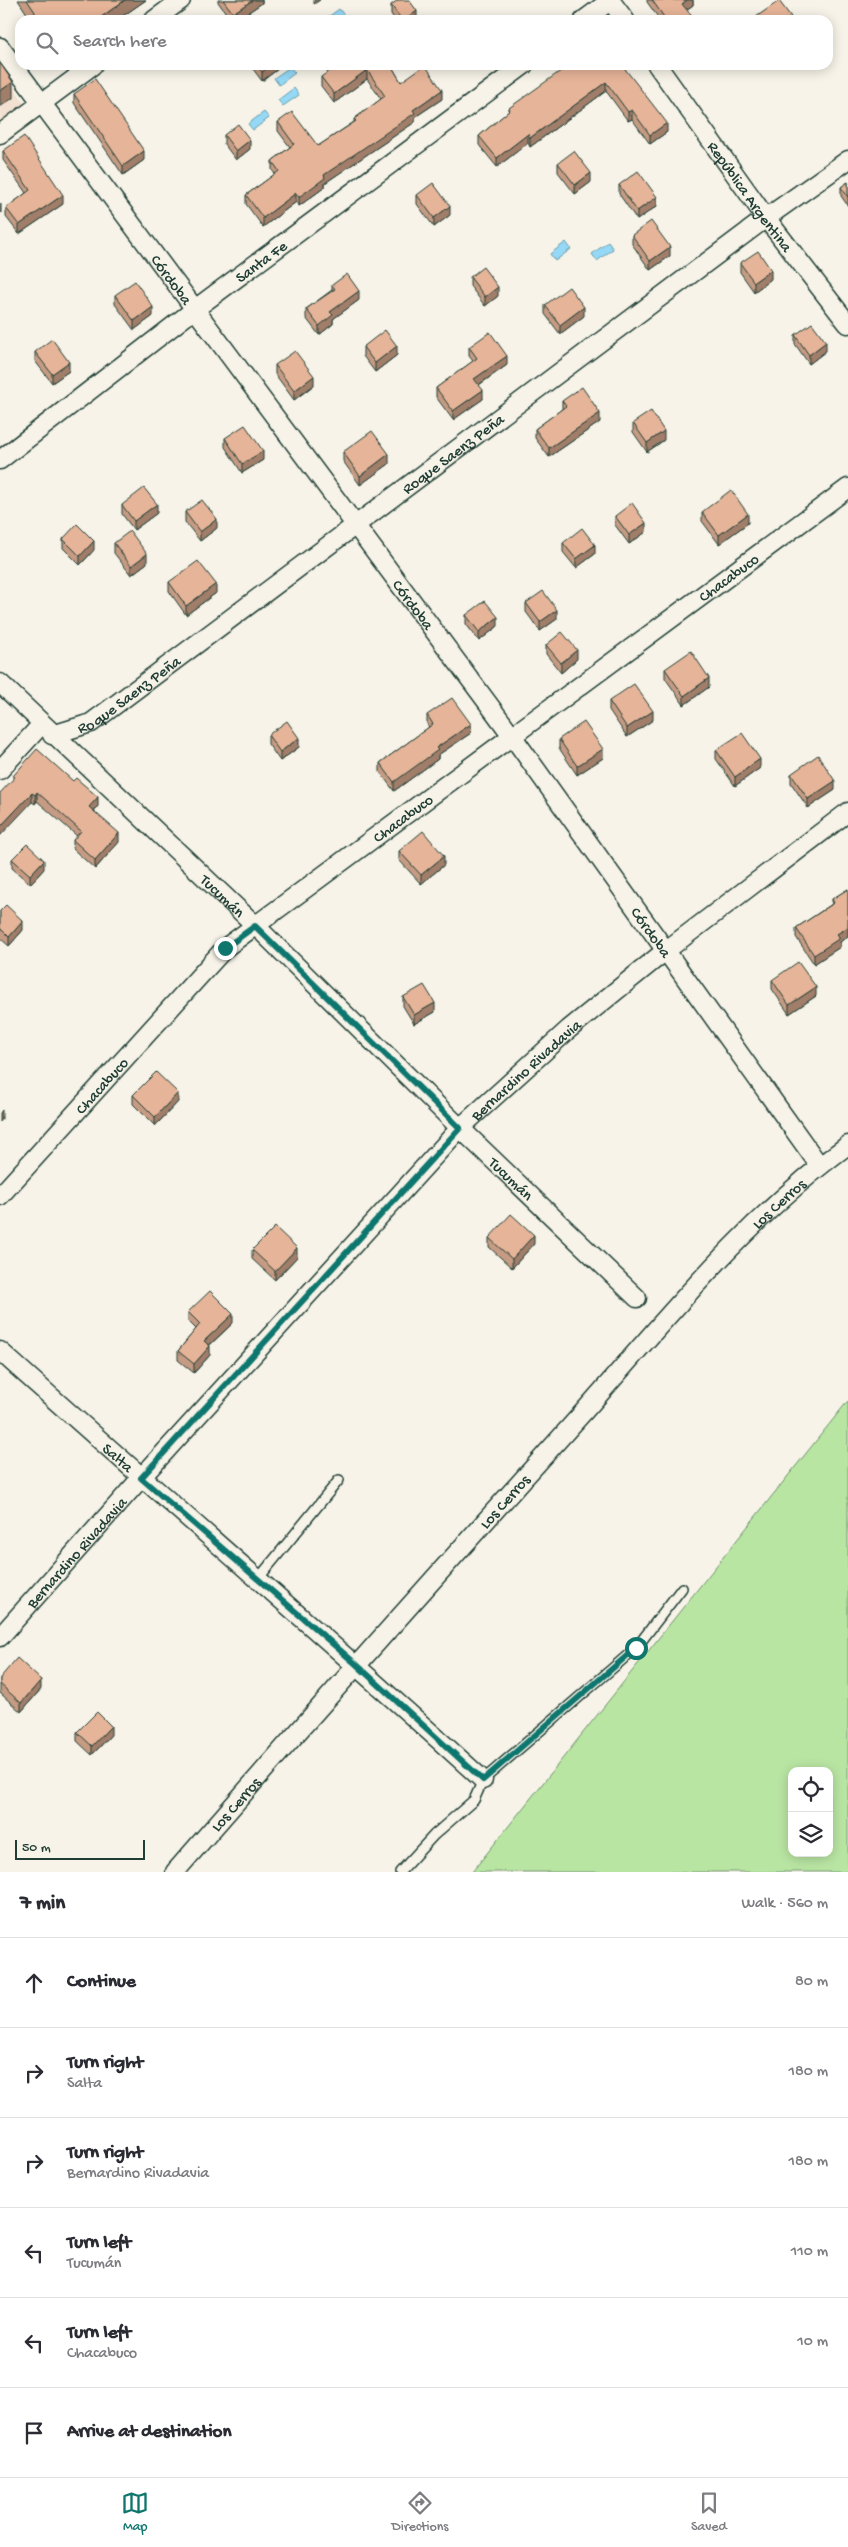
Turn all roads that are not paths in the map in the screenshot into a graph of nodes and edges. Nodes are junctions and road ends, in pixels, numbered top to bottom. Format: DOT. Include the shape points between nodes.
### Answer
graph roads {
  1 [pos="181,0"];
  2 [pos="611,0"];
  3 [pos="161,15"];
  4 [pos="591,15"];
  5 [pos="622,15"];
  6 [pos="0,47"];
  7 [pos="15,67"];
  8 [pos="18,70"];
  9 [pos="86,70"];
  10 [pos="517,70"];
  11 [pos="661,70"];
  12 [pos="42,102"];
  13 [pos="0,134"];
  14 [pos="848,160"];
  15 [pos="766,218"];
  16 [pos="195,309"];
  17 [pos="848,324"];
  18 [pos="0,460"];
  19 [pos="848,488"];
  20 [pos="357,526"];
  21 [pos="0,683"];
  22 [pos="46,730"];
  23 [pos="513,737"];
  24 [pos="0,770"];
  25 [pos="848,812"];
  26 [pos="255,926"];
  27 [pos="664,952"];
  28 [pos="460,1128"];
  29 [pos="848,1145"];
  30 [pos="820,1166"];
  31 [pos="0,1196"];
  32 [pos="637,1298"];
  33 [pos="0,1351"];
  34 [pos="141,1478"];
  35 [pos="339,1480"];
  36 [pos="258,1579"];
  37 [pos="682,1588"];
  38 [pos="0,1637"];
  39 [pos="356,1664"];
  40 [pos="483,1780"];
  41 [pos="175,1872"];
  42 [pos="400,1872"];
  1 -- 3 [label="street"];
  2 -- 4 [label="street"];
  2 -- 5 [label="street"];
  6 -- 7 [label="street, Córdoba"];
  8 -- 12 [label="street, Córdoba"];
  9 -- 12 [label="street"];
  10 -- 16 [label="street, Santa Fe"];
  11 -- 15 [label="street, República Argentina"];
  12 -- 13 [label="street"];
  12 -- 16 [label="street, Córdoba"];
  14 -- 15 [label="street, Roque Saenz Peña"];
  15 -- 17 [label="street, República Argentina"];
  15 -- 20 [label="street, Roque Saenz Peña"];
  16 -- 18 [label="street, Santa Fe"];
  16 -- 20 [label="street, Córdoba"];
  19 -- 23 [label="street, Chacabuco"];
  20 -- 22 [label="street, Roque Saenz Peña" via="91,723"];
  20 -- 23 [label="street, Córdoba"];
  21 -- 22 [label="street, Tucumán"];
  22 -- 24 [label="street"];
  22 -- 26 [label="street, Tucumán"];
  23 -- 26 [label="street, Chacabuco"];
  23 -- 27 [label="street, Córdoba"];
  25 -- 27 [label="street, Bernardino Rivadavia"];
  26 -- 28 [label="street, Tucumán"];
  26 -- 31 [label="street, Chacabuco" via="225,948"];
  27 -- 28 [label="street, Bernardino Rivadavia" via="569,1029"];
  27 -- 30 [label="street, Córdoba"];
  28 -- 32 [label="street, Tucumán"];
  28 -- 34 [label="street, Bernardino Rivadavia"];
  29 -- 30 [label="street, Los Cerros"];
  30 -- 39 [label="street, Los Cerros" via="746,1231"];
  33 -- 34 [label="street, Salta"];
  34 -- 36 [label="street, Salta"];
  34 -- 38 [label="street, Bernardino Rivadavia"];
  35 -- 36 [label="lane"];
  36 -- 39 [label="street, Salta"];
  37 -- 40 [label="lane" via="636,1648"];
  39 -- 40 [label="street, Salta"];
  39 -- 41 [label="street, Los Cerros"];
  40 -- 42 [label="lane" via="474,1800 434,1835"];
}
